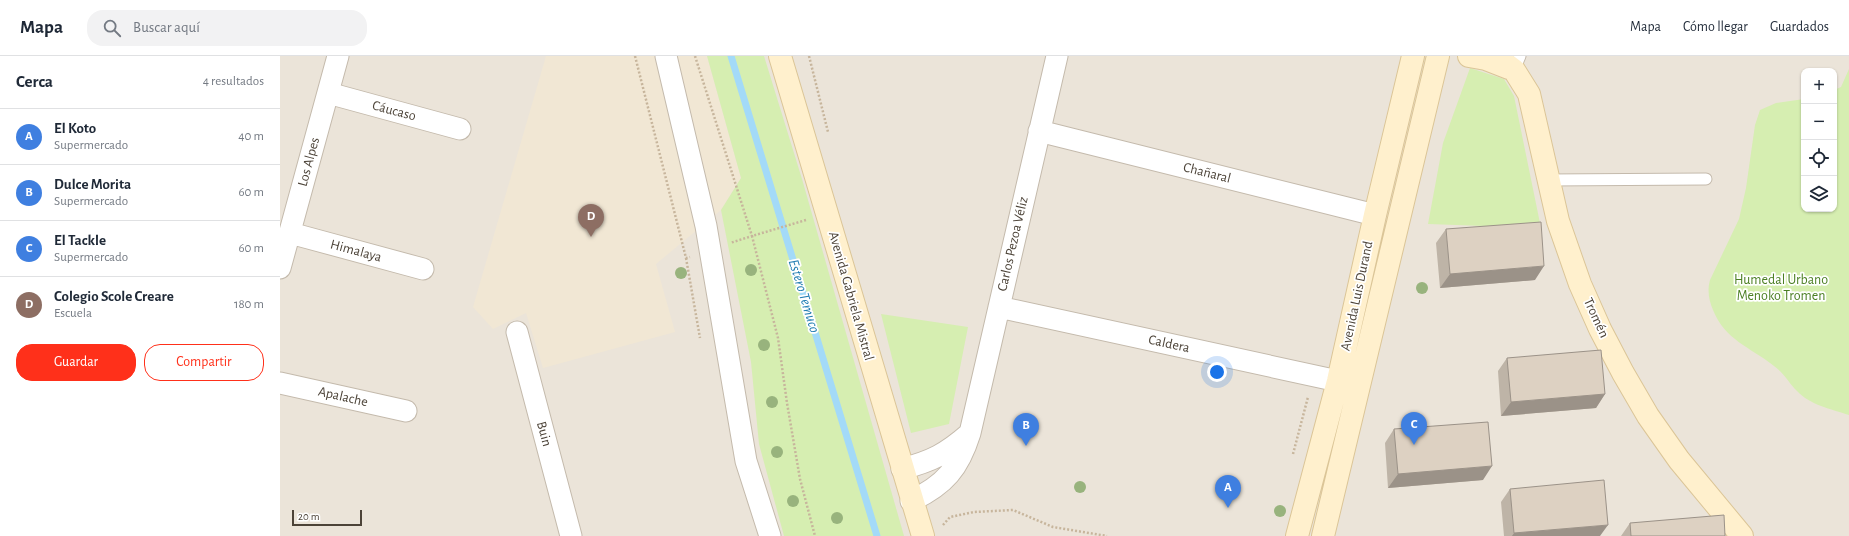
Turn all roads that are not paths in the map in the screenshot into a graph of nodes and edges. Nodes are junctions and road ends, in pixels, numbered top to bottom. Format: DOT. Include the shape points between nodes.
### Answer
graph roads {
  1 [pos="338,56"];
  2 [pos="666,56"];
  3 [pos="780,56"];
  4 [pos="1056,56"];
  5 [pos="1413,56"];
  6 [pos="1438,56"];
  7 [pos="1469,56"];
  8 [pos="1495,56"];
  9 [pos="1517,63"];
  10 [pos="328,93"];
  11 [pos="460,130"];
  12 [pos="1039,131"];
  13 [pos="1706,179"];
  14 [pos="1548,180"];
  15 [pos="1375,215"];
  16 [pos="290,233"];
  17 [pos="280,268"];
  18 [pos="423,269"];
  19 [pos="999,307"];
  20 [pos="517,332"];
  21 [pos="1338,381"];
  22 [pos="280,383"];
  23 [pos="406,411"];
  24 [pos="970,433"];
  25 [pos="902,469"];
  26 [pos="912,501"];
  27 [pos="932,532"];
  28 [pos="571,536"];
  29 [pos="770,536"];
  30 [pos="1297,536"];
  31 [pos="1323,536"];
  32 [pos="1742,536"];
  1 -- 10 [label="street, Los Alpes"];
  2 -- 29 [label="street" via="706,226 746,461"];
  3 -- 25 [label="street, Avenida Gabriela Mistral"];
  4 -- 12 [label="street, Carlos Pezoa Véliz"];
  5 -- 15 [label="street, Avenida Luis Durand"];
  6 -- 31 [label="street, Avenida Luis Durand"];
  7 -- 9 [label="street"];
  8 -- 9 [label="street, Tromén"];
  9 -- 14 [label="street, Tromén" via="1529,94"];
  10 -- 11 [label="street, Cáucaso"];
  10 -- 16 [label="street, Los Alpes"];
  12 -- 15 [label="street, Chañaral"];
  12 -- 19 [label="street, Carlos Pezoa Véliz"];
  13 -- 14 [label="lane"];
  14 -- 32 [label="street, Tromén" via="1558,221 1580,284 1623,373 1648,416 1679,460"];
  15 -- 21 [label="street, Avenida Luis Durand"];
  16 -- 17 [label="street, Los Alpes"];
  16 -- 18 [label="street, Himalaya"];
  19 -- 21 [label="street, Caldera"];
  19 -- 24 [label="street, Carlos Pezoa Véliz"];
  20 -- 28 [label="street, Buin"];
  21 -- 30 [label="street, Avenida Luis Durand"];
  22 -- 23 [label="street, Apalache"];
  24 -- 25 [label="street" via="951,450 929,462"];
  24 -- 26 [label="street, Carlos Pezoa Véliz" via="963,455 950,474 933,490"];
  25 -- 26 [label="street, Avenida Gabriela Mistral"];
  26 -- 27 [label="street, Avenida Gabriela Mistral"];
}
